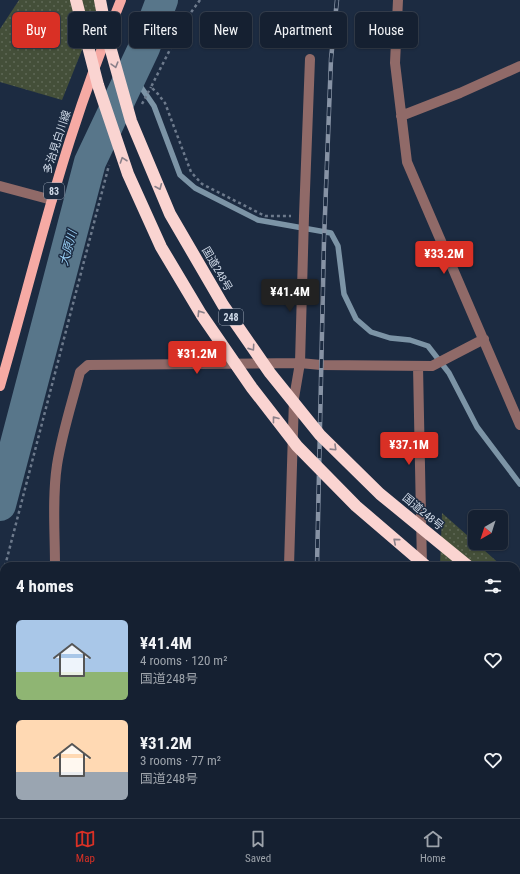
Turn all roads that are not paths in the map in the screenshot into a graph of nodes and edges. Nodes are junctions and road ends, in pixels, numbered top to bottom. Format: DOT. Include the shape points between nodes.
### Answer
graph roads {
  1 [pos="76,0"];
  2 [pos="100,0"];
  3 [pos="120,0"];
  4 [pos="398,0"];
  5 [pos="310,59"];
  6 [pos="520,66"];
  7 [pos="401,116"];
  8 [pos="0,186"];
  9 [pos="52,200"];
  10 [pos="484,339"];
  11 [pos="300,363"];
  12 [pos="418,366"];
  13 [pos="0,386"];
  14 [pos="520,425"];
  15 [pos="56,562"];
  16 [pos="289,562"];
  17 [pos="421,562"];
  18 [pos="422,562"];
  19 [pos="463,562"];
  17 -- 1 [label="highway, 248, one-way, bridge" via="356,506 297,446 252,388 201,314 161,247 128,174 98,85"];
  2 -- 19 [label="highway, 国道248号 / 248, one-way, bridge" via="107,36 131,121 170,214 223,305 270,373 320,434 380,494"];
  3 -- 9 [label="main road, 多治見白川線 / 83" via="70,139"];
  4 -- 7 [label="street" via="394,63"];
  5 -- 11 [label="street"];
  6 -- 7 [label="street"];
  7 -- 10 [label="street" via="407,162"];
  8 -- 9 [label="street"];
  9 -- 13 [label="main road, 多治見白川線 / 83"];
  10 -- 12 [label="street" via="432,366"];
  10 -- 14 [label="street"];
  11 -- 12 [label="street"];
  11 -- 15 [label="street" via="88,365 80,372 57,466"];
  11 -- 16 [label="street" via="294,398"];
  12 -- 18 [label="street"];
}
